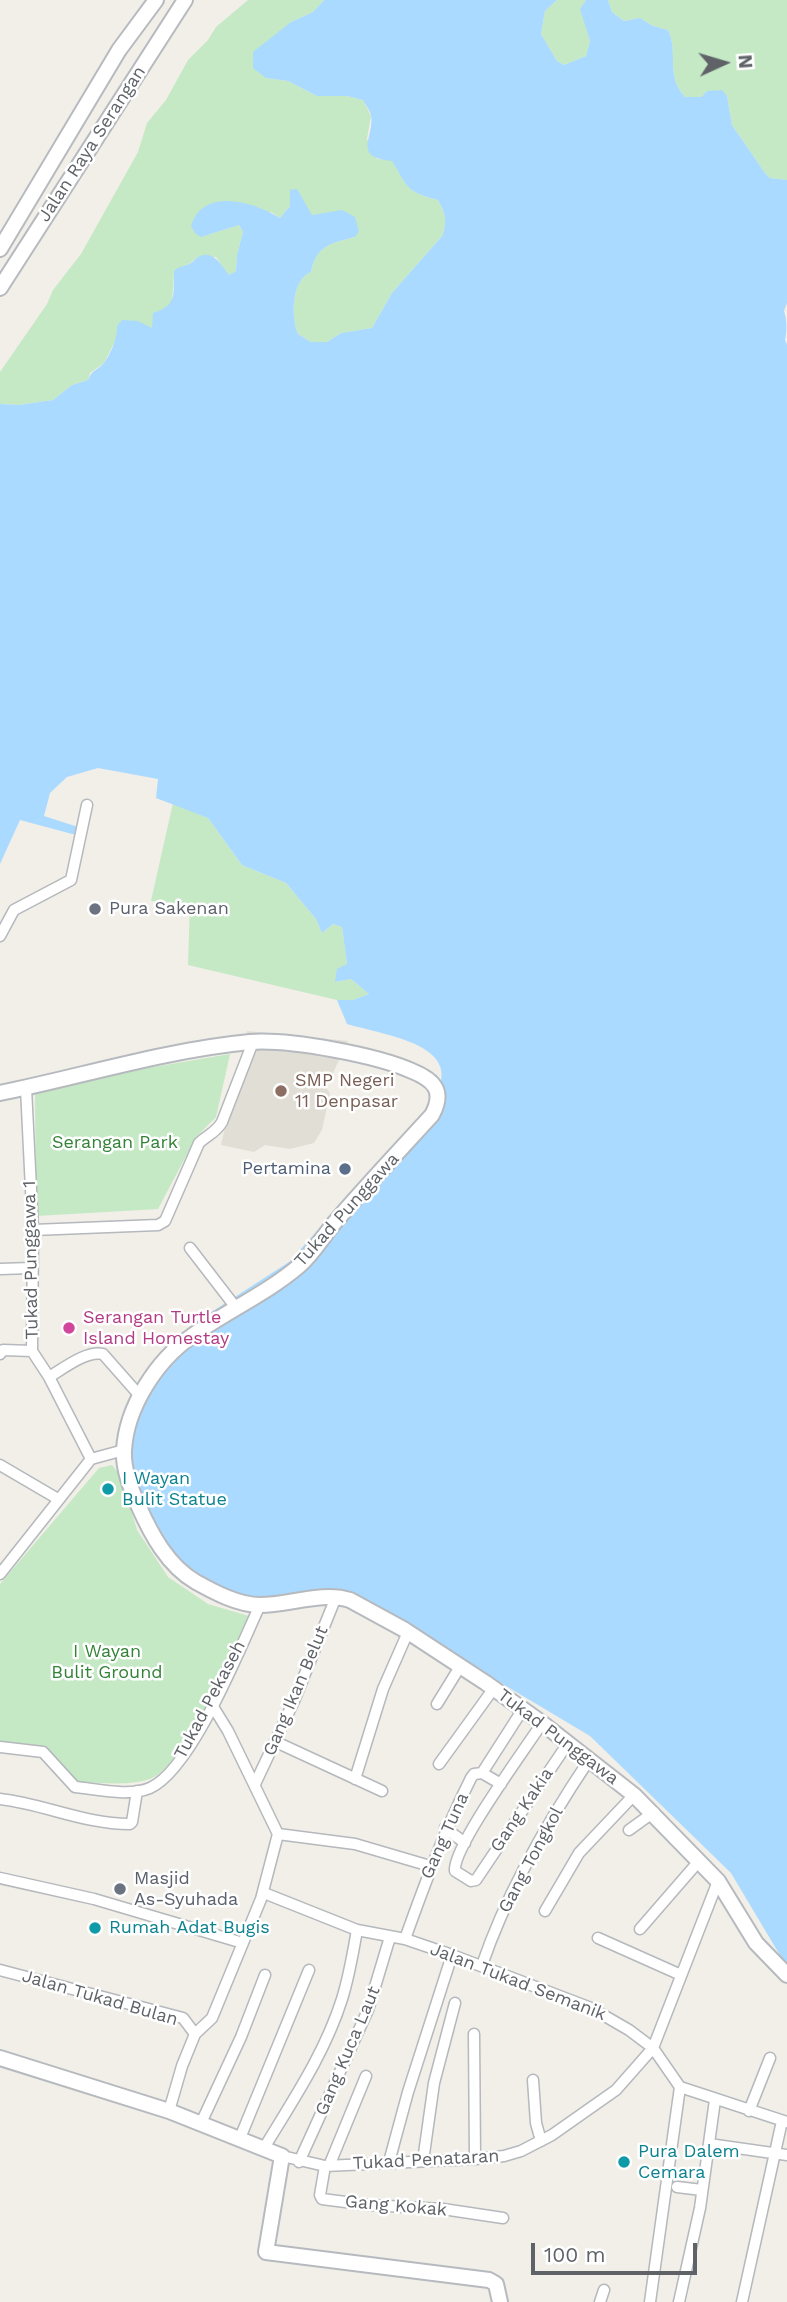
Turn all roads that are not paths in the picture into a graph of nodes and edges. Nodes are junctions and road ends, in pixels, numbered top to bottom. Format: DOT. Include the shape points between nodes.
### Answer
graph roads {
  1 [pos="156,0"];
  2 [pos="185,0"];
  3 [pos="0,249"];
  4 [pos="0,288"];
  5 [pos="87,805"];
  6 [pos="0,936"];
  7 [pos="253,1042"];
  8 [pos="26,1087"];
  9 [pos="0,1093"];
  10 [pos="33,1230"];
  11 [pos="190,1248"];
  12 [pos="32,1268"];
  13 [pos="0,1269"];
  14 [pos="237,1309"];
  15 [pos="32,1351"];
  16 [pos="0,1354"];
  17 [pos="49,1377"];
  18 [pos="140,1396"];
  19 [pos="124,1450"];
  20 [pos="90,1459"];
  21 [pos="0,1465"];
  22 [pos="58,1500"];
  23 [pos="0,1574"];
  24 [pos="336,1597"];
  25 [pos="260,1605"];
  26 [pos="408,1632"];
  27 [pos="461,1665"];
  28 [pos="494,1688"];
  29 [pos="437,1704"];
  30 [pos="212,1705"];
  31 [pos="523,1709"];
  32 [pos="542,1723"];
  33 [pos="276,1742"];
  34 [pos="568,1743"];
  35 [pos="0,1747"];
  36 [pos="589,1760"];
  37 [pos="439,1764"];
  38 [pos="482,1773"];
  39 [pos="355,1779"];
  40 [pos="255,1784"];
  41 [pos="501,1784"];
  42 [pos="137,1791"];
  43 [pos="382,1791"];
  44 [pos="634,1796"];
  45 [pos="0,1798"];
  46 [pos="654,1812"];
  47 [pos="445,1828"];
  48 [pos="629,1830"];
  49 [pos="278,1834"];
  50 [pos="465,1843"];
  51 [pos="699,1861"];
  52 [pos="430,1866"];
  53 [pos="0,1878"];
  54 [pos="718,1881"];
  55 [pos="264,1893"];
  56 [pos="545,1911"];
  57 [pos="640,1929"];
  58 [pos="357,1930"];
  59 [pos="390,1937"];
  60 [pos="598,1938"];
  61 [pos="405,1939"];
  62 [pos="243,1943"];
  63 [pos="452,1955"];
  64 [pos="482,1965"];
  65 [pos="0,1970"];
  66 [pos="309,1970"];
  67 [pos="265,1975"];
  68 [pos="681,1975"];
  69 [pos="787,1975"];
  70 [pos="455,2003"];
  71 [pos="195,2034"];
  72 [pos="474,2034"];
  73 [pos="653,2048"];
  74 [pos="0,2057"];
  75 [pos="770,2058"];
  76 [pos="366,2076"];
  77 [pos="533,2080"];
  78 [pos="680,2087"];
  79 [pos="715,2100"];
  80 [pos="169,2111"];
  81 [pos="749,2111"];
  82 [pos="785,2122"];
  83 [pos="201,2123"];
  84 [pos="240,2138"];
  85 [pos="541,2141"];
  86 [pos="709,2144"];
  87 [pos="264,2148"];
  88 [pos="775,2152"];
  89 [pos="787,2155"];
  90 [pos="282,2156"];
  91 [pos="475,2159"];
  92 [pos="423,2161"];
  93 [pos="299,2162"];
  94 [pos="389,2162"];
  95 [pos="327,2166"];
  96 [pos="677,2187"];
  97 [pos="702,2190"];
  98 [pos="503,2218"];
  99 [pos="604,2290"];
  100 [pos="500,2302"];
  101 [pos="600,2302"];
  102 [pos="650,2302"];
  103 [pos="679,2302"];
  104 [pos="742,2302"];
  1 -- 3 [label="street, Jalan Raya Serangan" via="119,50"];
  2 -- 4 [label="street, Jalan Raya Serangan"];
  5 -- 6 [label="street" via="71,880 14,910"];
  7 -- 8 [label="street, Tukad Punggawa"];
  7 -- 10 [label="street" via="222,1122 199,1143 165,1221 147,1226"];
  7 -- 14 [label="street, Tukad Punggawa" via="331,1050 405,1068 433,1083 438,1098 432,1115 300,1265"];
  8 -- 9 [label="street, Tukad Punggawa"];
  8 -- 10 [label="street, Tukad Punggawa 1"];
  10 -- 12 [label="street, Tukad Punggawa 1"];
  11 -- 14 [label="street"];
  12 -- 13 [label="street"];
  12 -- 15 [label="street, Tukad Punggawa 1"];
  14 -- 18 [label="street, Tukad Punggawa" via="176,1349"];
  15 -- 16 [label="street" via="3,1350"];
  15 -- 17 [label="street, Tukad Punggawa 1"];
  17 -- 18 [label="street" via="99,1352"];
  17 -- 20 [label="street, Tukad Punggawa 1"];
  18 -- 19 [label="street, Tukad Punggawa"];
  19 -- 20 [label="street"];
  19 -- 25 [label="street, Tukad Punggawa" via="134,1497 152,1535 171,1560 194,1581 225,1596"];
  20 -- 22 [label="street"];
  21 -- 22 [label="street"];
  22 -- 23 [label="street"];
  24 -- 25 [label="street, Tukad Punggawa"];
  24 -- 26 [label="street, Tukad Punggawa"];
  24 -- 33 [label="street, Gang Ikan Belut"];
  25 -- 30 [label="street, Tukad Pekaseh"];
  26 -- 27 [label="street, Tukad Punggawa"];
  26 -- 39 [label="street" via="383,1689"];
  27 -- 28 [label="street, Tukad Punggawa"];
  27 -- 29 [label="street"];
  28 -- 31 [label="street, Tukad Punggawa"];
  28 -- 37 [label="street"];
  30 -- 40 [label="street"];
  30 -- 42 [label="street, Tukad Pekaseh" via="171,1770 153,1786"];
  31 -- 32 [label="street, Tukad Punggawa"];
  31 -- 38 [label="street, Gang Tuna"];
  32 -- 34 [label="street, Tukad Punggawa"];
  32 -- 41 [label="street"];
  33 -- 39 [label="street"];
  33 -- 40 [label="street, Gang Ikan Belut"];
  34 -- 36 [label="street, Tukad Punggawa"];
  34 -- 50 [label="street, Gang Kakia" via="477,1879 471,1881 454,1870"];
  35 -- 42 [label="street" via="43,1752 75,1787"];
  36 -- 44 [label="street, Tukad Punggawa"];
  36 -- 64 [label="street, Gang Tongkol" via="528,1861"];
  38 -- 41 [label="street"];
  38 -- 47 [label="street, Gang Tuna" via="471,1778"];
  39 -- 43 [label="street"];
  40 -- 49 [label="street"];
  41 -- 50 [label="street"];
  42 -- 45 [label="street" via="130,1824 81,1819"];
  44 -- 51 [label="street, Tukad Punggawa"];
  44 -- 56 [label="street" via="579,1853"];
  46 -- 48 [label="street"];
  47 -- 50 [label="street"];
  47 -- 52 [label="street, Gang Tuna"];
  49 -- 52 [label="street" via="355,1844"];
  49 -- 55 [label="street"];
  51 -- 54 [label="street, Tukad Punggawa"];
  51 -- 57 [label="street"];
  52 -- 61 [label="street, Gang Tuna"];
  53 -- 62 [label="street" via="94,1899"];
  54 -- 68 [label="street, Tukad Penataran"];
  54 -- 69 [label="street, Tukad Punggawa" via="756,1943"];
  55 -- 58 [label="street, Jalan Tukad Semanik"];
  55 -- 62 [label="street"];
  58 -- 59 [label="street, Jalan Tukad Semanik"];
  58 -- 87 [label="street" via="330,2032"];
  59 -- 61 [label="street, Jalan Tukad Semanik"];
  59 -- 93 [label="street, Gang Kuca Laut" via="368,2010"];
  60 -- 68 [label="street"];
  61 -- 63 [label="street, Jalan Tukad Semanik"];
  62 -- 71 [label="street, Jalan Tukad Bulan" via="212,2018"];
  63 -- 64 [label="street, Jalan Tukad Semanik"];
  63 -- 94 [label="street"];
  64 -- 73 [label="street, Jalan Tukad Semanik" via="591,2008"];
  65 -- 71 [label="street, Jalan Tukad Bulan" via="183,2018"];
  66 -- 84 [label="street"];
  67 -- 83 [label="street"];
  68 -- 73 [label="street, Tukad Penataran"];
  70 -- 92 [label="street" via="434,2083"];
  71 -- 80 [label="street, Jalan Tukad Bulan"];
  72 -- 91 [label="street"];
  73 -- 78 [label="street, Jalan Tukad Semanik"];
  73 -- 85 [label="street, Tukad Penataran" via="616,2090"];
  74 -- 80 [label="street, Tukad Penataran"];
  75 -- 81 [label="street"];
  76 -- 95 [label="street"];
  77 -- 85 [label="street"];
  78 -- 79 [label="street"];
  78 -- 102 [label="street"];
  79 -- 81 [label="street"];
  79 -- 86 [label="street"];
  80 -- 83 [label="street, Tukad Penataran"];
  81 -- 82 [label="street"];
  82 -- 88 [label="street"];
  83 -- 84 [label="street, Tukad Penataran"];
  84 -- 87 [label="street, Tukad Penataran"];
  85 -- 91 [label="street, Tukad Penataran" via="504,2156"];
  86 -- 88 [label="street"];
  86 -- 97 [label="street"];
  87 -- 90 [label="street, Tukad Penataran"];
  88 -- 89 [label="street"];
  88 -- 104 [label="street"];
  90 -- 93 [label="street, Tukad Penataran"];
  90 -- 100 [label="street" via="266,2252 489,2280 496,2284"];
  91 -- 92 [label="street, Tukad Penataran"];
  92 -- 94 [label="street, Tukad Penataran"];
  93 -- 95 [label="street, Tukad Penataran"];
  94 -- 95 [label="street, Tukad Penataran"];
  95 -- 98 [label="street, Gang Kokak" via="320,2194 325,2200"];
  96 -- 97 [label="street"];
  97 -- 103 [label="street"];
  99 -- 101 [label="street"];
}
